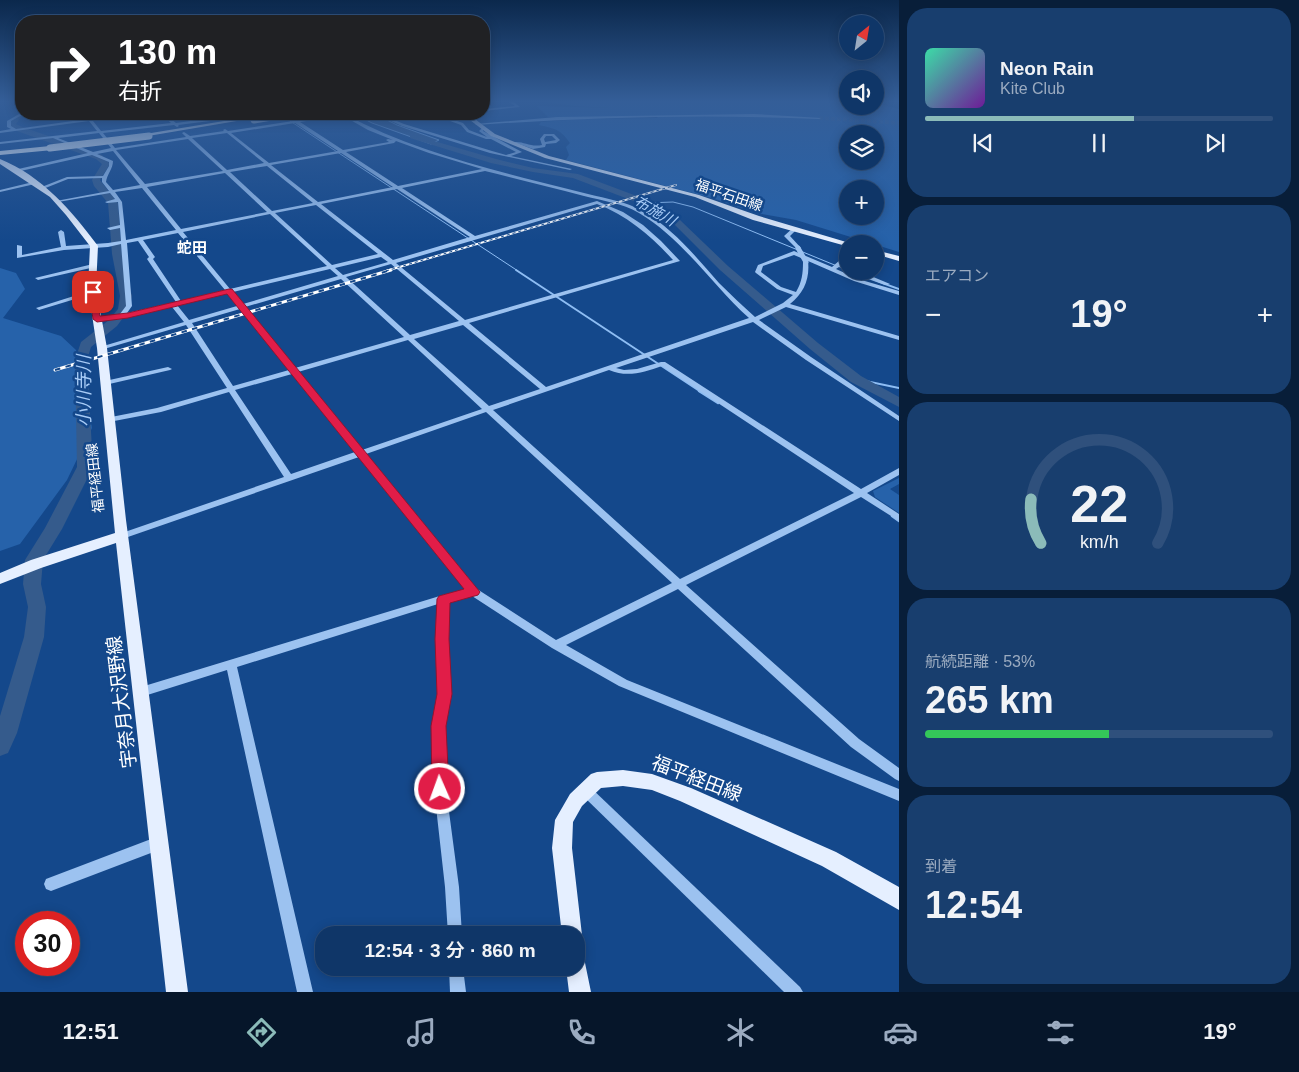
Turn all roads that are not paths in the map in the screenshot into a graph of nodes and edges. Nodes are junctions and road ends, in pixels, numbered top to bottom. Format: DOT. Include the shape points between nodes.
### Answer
graph roads {
  1 [pos="36,148"];
  2 [pos="81,148"];
  3 [pos="125,148"];
  4 [pos="201,148"];
  5 [pos="248,148"];
  6 [pos="336,148"];
  7 [pos="361,148"];
  8 [pos="414,148"];
  9 [pos="420,148"];
  10 [pos="428,148"];
  11 [pos="480,148"];
  12 [pos="513,148"];
  13 [pos="526,148"];
  14 [pos="114,150"];
  15 [pos="0,152"];
  16 [pos="342,152"];
  17 [pos="94,153"];
  18 [pos="506,156"];
  19 [pos="0,161"];
  20 [pos="268,164"];
  21 [pos="570,169"];
  22 [pos="485,170"];
  23 [pos="16,171"];
  24 [pos="227,172"];
  25 [pos="104,177"];
  26 [pos="33,183"];
  27 [pos="143,186"];
  28 [pos="41,188"];
  29 [pos="398,188"];
  30 [pos="0,191"];
  31 [pos="109,192"];
  32 [pos="588,194"];
  33 [pos="119,200"];
  34 [pos="58,201"];
  35 [pos="107,202"];
  36 [pos="597,202"];
  37 [pos="318,204"];
  38 [pos="273,213"];
  39 [pos="122,226"];
  40 [pos="110,228"];
  41 [pos="794,229"];
  42 [pos="180,231"];
  43 [pos="61,232"];
  44 [pos="475,238"];
  45 [pos="140,239"];
  46 [pos="839,241"];
  47 [pos="124,243"];
  48 [pos="19,246"];
  49 [pos="94,246"];
  50 [pos="64,248"];
  51 [pos="382,255"];
  52 [pos="884,255"];
  53 [pos="899,259"];
  54 [pos="392,262"];
  55 [pos="838,264"];
  56 [pos="93,266"];
  57 [pos="331,267"];
  58 [pos="832,270"];
  59 [pos="38,278"];
  60 [pos="343,278"];
  61 [pos="879,280"];
  62 [pos="899,287"];
  63 [pos="229,291"];
  64 [pos="93,292"];
  65 [pos="899,293"];
  66 [pos="797,294"];
  67 [pos="177,304"];
  68 [pos="786,305"];
  69 [pos="242,307"];
  70 [pos="40,308"];
  71 [pos="122,316"];
  72 [pos="756,319"];
  73 [pos="97,321"];
  74 [pos="465,322"];
  75 [pos="188,323"];
  76 [pos="409,338"];
  77 [pos="899,338"];
  78 [pos="100,342"];
  79 [pos="610,368"];
  80 [pos="168,369"];
  81 [pos="295,371"];
  82 [pos="105,383"];
  83 [pos="231,389"];
  84 [pos="545,390"];
  85 [pos="487,409"];
  86 [pos="899,419"];
  87 [pos="109,420"];
  88 [pos="361,453"];
  89 [pos="899,472"];
  90 [pos="289,478"];
  91 [pos="861,493"];
  92 [pos="899,518"];
  93 [pos="122,536"];
  94 [pos="0,579"];
  95 [pos="679,584"];
  96 [pos="474,592"];
  97 [pos="443,599"];
  98 [pos="556,645"];
  99 [pos="231,665"];
  100 [pos="141,692"];
  101 [pos="899,775"];
  102 [pos="586,791"];
  103 [pos="899,795"];
  104 [pos="159,843"];
  105 [pos="51,884"];
  106 [pos="899,900"];
  107 [pos="454,926"];
  108 [pos="571,926"];
  109 [pos="457,976"];
  110 [pos="578,976"];
  111 [pos="177,992"];
  112 [pos="306,992"];
  113 [pos="458,992"];
  114 [pos="580,992"];
  115 [pos="795,992"];
  1 -- 15 [label="highway, bridge"];
  2 -- 17 [label="street"];
  3 -- 14 [label="street"];
  4 -- 24 [label="street"];
  5 -- 20 [label="street"];
  6 -- 16 [label="street"];
  7 -- 16 [label="street"];
  8 -- 22 [label="street"];
  9 -- 72 [label="street" via="602,197 645,214 668,231 720,287"];
  10 -- 32 [label="street"];
  11 -- 18 [label="street"];
  12 -- 18 [label="street" via="520,152"];
  13 -- 41 [label="main road, 福平石田線" via="559,161 697,196"];
  14 -- 17 [label="street"];
  14 -- 27 [label="street"];
  16 -- 20 [label="street"];
  16 -- 29 [label="street"];
  17 -- 23 [label="street"];
  17 -- 25 [label="street" via="111,161 112,166"];
  18 -- 21 [label="street"];
  19 -- 23 [label="main road"];
  20 -- 24 [label="street"];
  20 -- 37 [label="street"];
  22 -- 29 [label="street"];
  22 -- 36 [label="street"];
  23 -- 26 [label="main road"];
  24 -- 27 [label="street"];
  24 -- 38 [label="street"];
  25 -- 28 [label="street" via="67,178"];
  25 -- 31 [label="street"];
  26 -- 28 [label="main road"];
  26 -- 30 [label="street"];
  27 -- 31 [label="street"];
  27 -- 42 [label="street"];
  28 -- 34 [label="main road"];
  29 -- 37 [label="street"];
  29 -- 44 [label="street"];
  31 -- 33 [label="street"];
  31 -- 34 [label="street"];
  33 -- 35 [label="street"];
  33 -- 39 [label="street"];
  34 -- 49 [label="main road"];
  36 -- 44 [label="street"];
  36 -- 74 [label="street" via="635,220 655,236 677,262"];
  37 -- 38 [label="street"];
  37 -- 51 [label="street"];
  38 -- 42 [label="street"];
  38 -- 57 [label="street"];
  39 -- 40 [label="street"];
  39 -- 47 [label="street"];
  41 -- 46 [label="main road, 福平石田線"];
  41 -- 66 [label="street, bridge" via="787,236 806,262 807,276"];
  42 -- 45 [label="street"];
  42 -- 63 [label="street"];
  43 -- 50 [label="street"];
  44 -- 54 [label="street"];
  45 -- 47 [label="street"];
  45 -- 67 [label="street"];
  47 -- 49 [label="street"];
  47 -- 71 [label="street" via="129,306"];
  48 -- 50 [label="street" via="19,257"];
  49 -- 50 [label="street"];
  49 -- 56 [label="main road, 福平経田線"];
  51 -- 54 [label="street"];
  51 -- 57 [label="street"];
  52 -- 53 [label="main road"];
  54 -- 60 [label="street"];
  54 -- 74 [label="street"];
  55 -- 58 [label="street"];
  56 -- 59 [label="street"];
  56 -- 64 [label="main road, 福平経田線"];
  57 -- 60 [label="street"];
  57 -- 63 [label="street"];
  58 -- 65 [label="street"];
  58 -- 66 [label="street" via="794,253 761,265 758,272 779,288"];
  60 -- 69 [label="street"];
  60 -- 76 [label="street"];
  61 -- 62 [label="street"];
  63 -- 67 [label="street"];
  63 -- 69 [label="street"];
  64 -- 70 [label="street"];
  64 -- 73 [label="main road, 福平経田線"];
  66 -- 68 [label="street"];
  67 -- 71 [label="street"];
  67 -- 75 [label="street"];
  68 -- 72 [label="street"];
  68 -- 77 [label="street"];
  69 -- 75 [label="street"];
  69 -- 81 [label="street"];
  71 -- 73 [label="street"];
  72 -- 79 [label="street"];
  72 -- 86 [label="street"];
  73 -- 78 [label="main road, 福平経田線"];
  74 -- 76 [label="street"];
  74 -- 84 [label="street"];
  75 -- 78 [label="street"];
  75 -- 83 [label="street"];
  76 -- 81 [label="street"];
  76 -- 85 [label="street"];
  78 -- 82 [label="main road, 福平経田線"];
  79 -- 84 [label="street"];
  79 -- 91 [label="street" via="631,374 663,363"];
  80 -- 82 [label="street"];
  81 -- 83 [label="street"];
  81 -- 88 [label="street"];
  82 -- 87 [label="main road, 福平経田線"];
  83 -- 87 [label="street"];
  83 -- 90 [label="street"];
  84 -- 85 [label="street"];
  85 -- 88 [label="street"];
  85 -- 95 [label="street"];
  87 -- 93 [label="main road, 福平経田線"];
  88 -- 90 [label="street"];
  88 -- 96 [label="street"];
  89 -- 91 [label="street"];
  90 -- 93 [label="street"];
  91 -- 92 [label="street"];
  91 -- 95 [label="street"];
  93 -- 94 [label="main road"];
  93 -- 100 [label="main road, 宇奈月大沢野線"];
  95 -- 98 [label="street"];
  95 -- 101 [label="street" via="855,743"];
  96 -- 97 [label="street"];
  96 -- 98 [label="street"];
  97 -- 99 [label="street"];
  97 -- 107 [label="street" via="440,789"];
  98 -- 103 [label="street" via="623,683"];
  99 -- 100 [label="street"];
  99 -- 112 [label="street"];
  100 -- 104 [label="main road, 宇奈月大沢野線"];
  102 -- 106 [label="main road, 福平経田線" via="596,780 623,778 652,782 829,859"];
  102 -- 108 [label="main road, 福平経田線" via="576,800 564,820 562,848"];
  102 -- 115 [label="street"];
  104 -- 105 [label="street"];
  104 -- 111 [label="main road, 宇奈月大沢野線"];
  109 -- 113 [label="street"];
  110 -- 114 [label="main road"];
}
